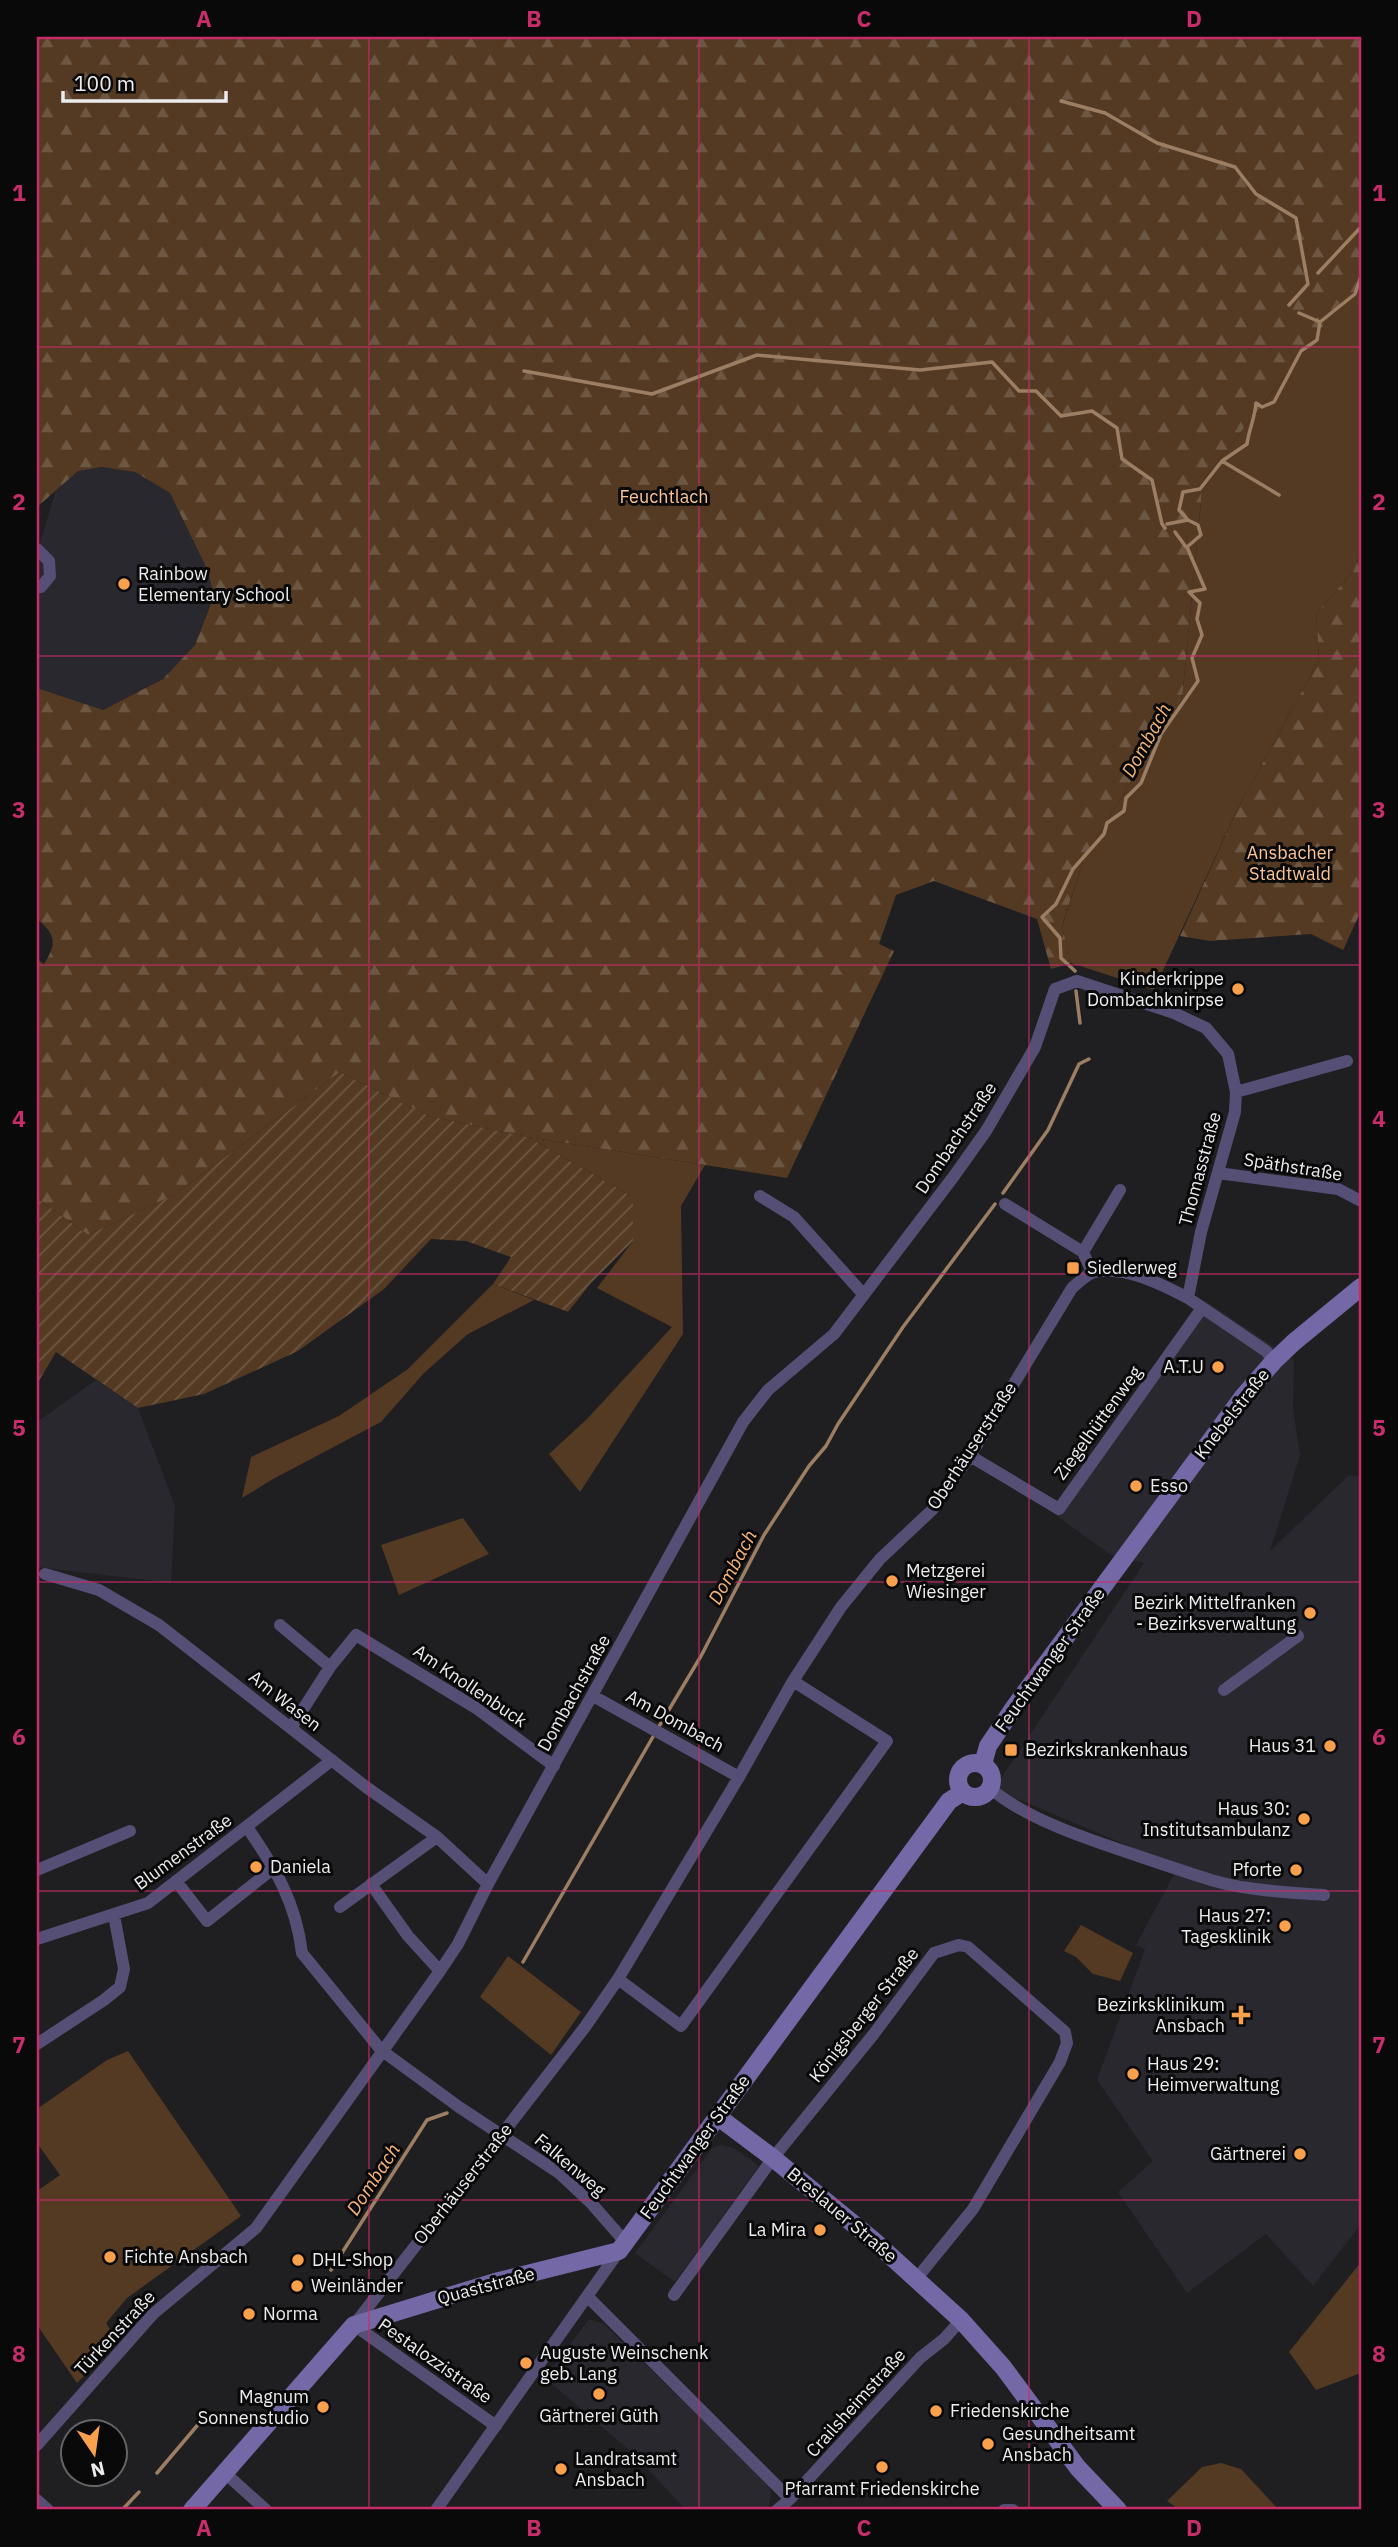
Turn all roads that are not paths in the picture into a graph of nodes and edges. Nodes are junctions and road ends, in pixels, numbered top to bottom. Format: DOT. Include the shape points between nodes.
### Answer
graph roads {
  1 [pos="37,549"];
  2 [pos="37,588"];
  3 [pos="1055,989"];
  4 [pos="1347,1061"];
  5 [pos="1236,1092"];
  6 [pos="1218,1173"];
  7 [pos="1120,1190"];
  8 [pos="760,1196"];
  9 [pos="1361,1201"];
  10 [pos="1005,1204"];
  11 [pos="1083,1252"];
  12 [pos="1092,1272"];
  13 [pos="1361,1287"];
  14 [pos="864,1294"];
  15 [pos="1188,1298"];
  16 [pos="1202,1308"];
  17 [pos="1274,1361"];
  18 [pos="970,1456"];
  19 [pos="1124,1559"];
  20 [pos="45,1574"];
  21 [pos="280,1625"];
  22 [pos="1298,1636"];
  23 [pos="330,1667"];
  24 [pos="793,1681"];
  25 [pos="1224,1690"];
  26 [pos="593,1696"];
  27 [pos="290,1728"];
  28 [pos="332,1760"];
  29 [pos="983,1764"];
  30 [pos="554,1766"];
  31 [pos="739,1777"];
  32 [pos="990,1788"];
  33 [pos="963,1792"];
  34 [pos="247,1827"];
  35 [pos="130,1831"];
  36 [pos="437,1837"];
  37 [pos="275,1867"];
  38 [pos="37,1870"];
  39 [pos="176,1881"];
  40 [pos="371,1884"];
  41 [pos="488,1884"];
  42 [pos="1324,1895"];
  43 [pos="340,1907"];
  44 [pos="114,1915"];
  45 [pos="37,1939"];
  46 [pos="440,1971"];
  47 [pos="618,1979"];
  48 [pos="37,2044"];
  49 [pos="381,2050"];
  50 [pos="717,2116"];
  51 [pos="331,2122"];
  52 [pos="502,2133"];
  53 [pos="774,2158"];
  54 [pos="622,2247"];
  55 [pos="917,2278"];
  56 [pos="674,2295"];
  57 [pos="587,2296"];
  58 [pos="961,2320"];
  59 [pos="354,2325"];
  60 [pos="496,2426"];
  61 [pos="37,2445"];
  62 [pos="225,2473"];
  63 [pos="790,2499"];
  64 [pos="37,2500"];
  65 [pos="48,2510"];
  66 [pos="192,2510"];
  67 [pos="266,2510"];
  68 [pos="436,2510"];
  69 [pos="777,2510"];
  70 [pos="1004,2510"];
  71 [pos="1013,2510"];
  72 [pos="1118,2510"];
  1 -- 2 [label="street" via="49,561 50,576"];
  3 -- 5 [label="street, Thomasstraße" via="1077,981 1206,1028 1228,1054"];
  3 -- 14 [label="street, Dombachstraße" via="1035,1047 986,1132"];
  4 -- 5 [label="street"];
  5 -- 6 [label="street, Thomasstraße"];
  6 -- 9 [label="street, Späthstraße" via="1338,1189"];
  6 -- 15 [label="street, Thomasstraße"];
  7 -- 11 [label="street"];
  8 -- 14 [label="street" via="794,1217"];
  10 -- 11 [label="street"];
  11 -- 12 [label="street"];
  12 -- 15 [label="street" via="1122,1273 1158,1282"];
  12 -- 18 [label="street, Oberhäuserstraße" via="1072,1288 1060,1306"];
  13 -- 17 [label="main road, Knebelstraße"];
  14 -- 26 [label="street, Dombachstraße" via="834,1334 768,1390 743,1422"];
  15 -- 16 [label="street"];
  16 -- 17 [label="street"];
  16 -- 18 [label="street, Ziegelhüttenweg" via="1059,1509"];
  17 -- 19 [label="main road, Knebelstraße"];
  18 -- 24 [label="street, Oberhäuserstraße" via="932,1510 880,1559 841,1607"];
  19 -- 29 [label="main road, Feuchtwanger Straße" via="1015,1706 988,1746"];
  20 -- 27 [label="street, Am Wasen" via="99,1590 159,1625"];
  21 -- 23 [label="street"];
  22 -- 25 [label="street"];
  23 -- 27 [label="street"];
  23 -- 30 [label="street, Am Knollenbuck" via="356,1635 364,1638 476,1708"];
  24 -- 31 [label="street, Oberhäuserstraße"];
  24 -- 47 [label="street" via="887,1741 681,2026"];
  26 -- 30 [label="street, Dombachstraße"];
  26 -- 31 [label="street, Am Dombach"];
  27 -- 28 [label="street, Am Wasen"];
  28 -- 34 [label="street, Blumenstraße"];
  28 -- 36 [label="street, Am Wasen"];
  29 -- 32 [label="main road" via="993,1777"];
  29 -- 33 [label="main road" via="971,1763 961,1770 958,1781"];
  30 -- 41 [label="street, Dombachstraße"];
  31 -- 47 [label="street, Oberhäuserstraße"];
  32 -- 33 [label="main road" via="981,1797"];
  32 -- 42 [label="street" via="1041,1818 1209,1879 1249,1889"];
  33 -- 50 [label="main road, Feuchtwanger Straße" via="949,1801"];
  34 -- 37 [label="street, Falkenweg"];
  34 -- 39 [label="street, Blumenstraße"];
  35 -- 38 [label="street"];
  36 -- 40 [label="street"];
  36 -- 41 [label="street, Am Wasen"];
  37 -- 39 [label="street" via="207,1921"];
  37 -- 49 [label="street, Falkenweg" via="292,1904 302,1952"];
  39 -- 44 [label="street, Blumenstraße" via="148,1903"];
  40 -- 43 [label="street"];
  40 -- 46 [label="street"];
  41 -- 46 [label="street, Dombachstraße"];
  44 -- 45 [label="street, Blumenstraße"];
  44 -- 48 [label="street" via="124,1969 120,1987"];
  46 -- 49 [label="street, Dombachstraße"];
  47 -- 52 [label="street, Oberhäuserstraße"];
  49 -- 51 [label="street, Dombachstraße"];
  49 -- 52 [label="street, Falkenweg"];
  50 -- 53 [label="main road, Breslauer Straße"];
  50 -- 54 [label="main road, Feuchtwanger Straße"];
  51 -- 61 [label="street, Türkenstraße" via="256,2228 153,2314"];
  52 -- 54 [label="street, Falkenweg" via="559,2173 592,2204"];
  52 -- 59 [label="street, Oberhäuserstraße"];
  53 -- 55 [label="main road, Breslauer Straße"];
  53 -- 55 [label="street, Königsberger Straße" via="934,1953 959,1945 968,1947 1065,2032 1068,2043 973,2209"];
  53 -- 56 [label="street, Königsberger Straße"];
  54 -- 57 [label="street, Feuchtwanger Straße"];
  54 -- 59 [label="main road, Quaststraße"];
  55 -- 58 [label="main road, Breslauer Straße"];
  57 -- 60 [label="street, Feuchtwanger Straße"];
  57 -- 63 [label="street"];
  58 -- 63 [label="street, Crailsheimstraße"];
  58 -- 72 [label="main road, Breslauer Straße" via="1003,2367 1078,2468"];
  59 -- 60 [label="street, Pestalozzistraße"];
  59 -- 62 [label="main road, Oberhäuserstraße"];
  60 -- 68 [label="street, Feuchtwanger Straße"];
  62 -- 66 [label="main road, Oberhäuserstraße"];
  62 -- 67 [label="street"];
  63 -- 69 [label="street, Crailsheimstraße"];
  64 -- 65 [label="street"];
  70 -- 71 [label="street"];
}
